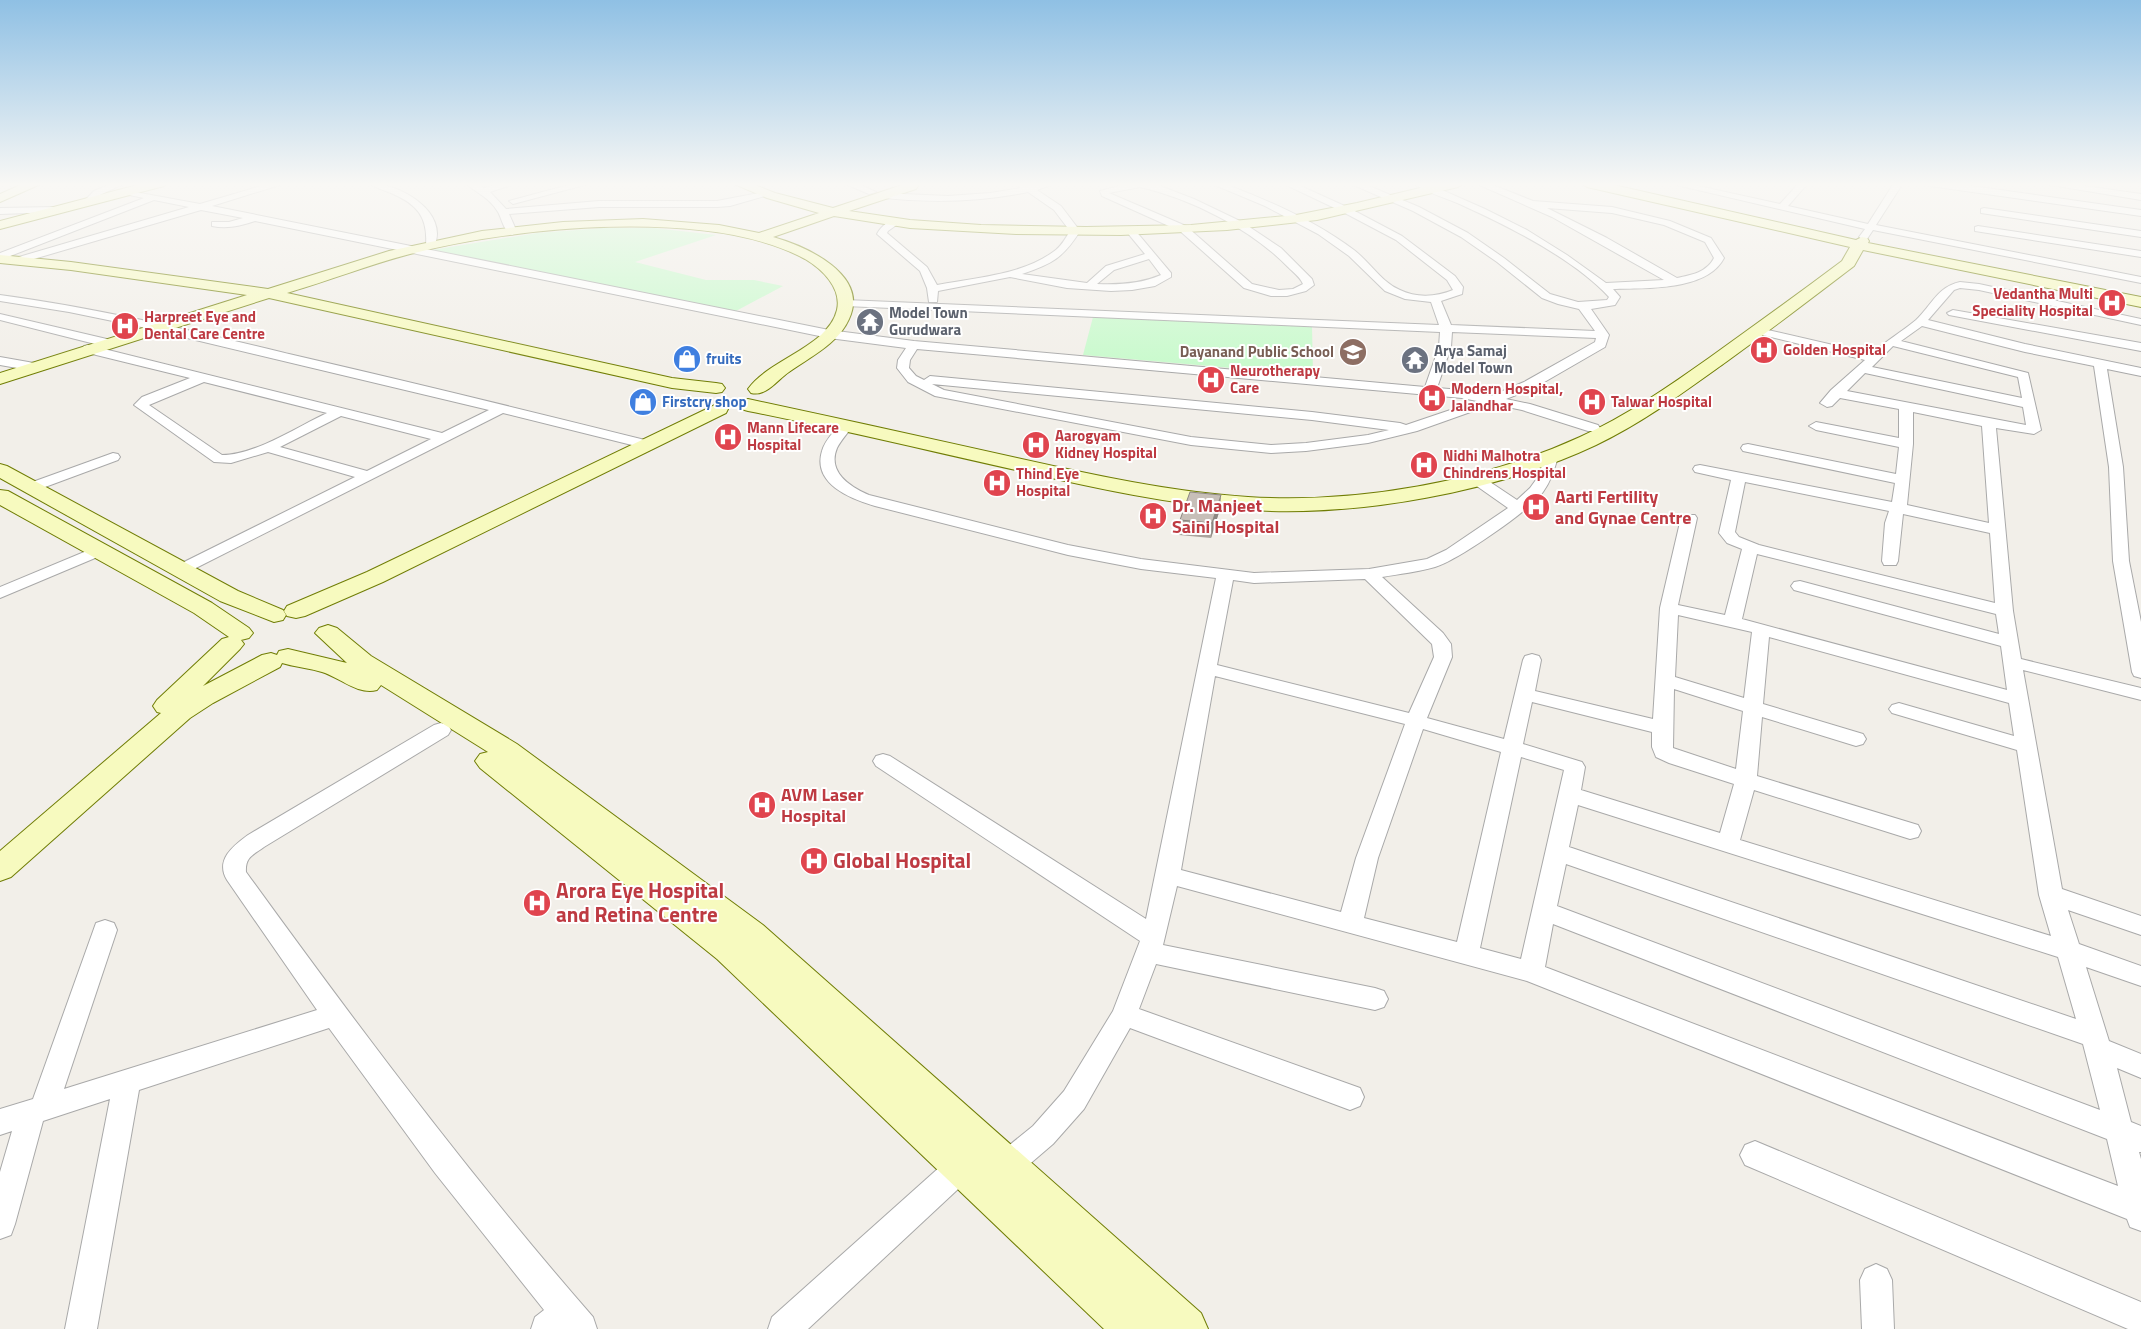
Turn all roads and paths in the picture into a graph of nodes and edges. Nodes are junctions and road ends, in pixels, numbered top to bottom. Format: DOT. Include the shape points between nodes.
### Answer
graph roads {
  1 [pos="33,245"];
  2 [pos="70,245"];
  3 [pos="386,245"];
  4 [pos="431,245"];
  5 [pos="778,245"];
  6 [pos="892,245"];
  7 [pos="1067,245"];
  8 [pos="1144,245"];
  9 [pos="1201,245"];
  10 [pos="1270,245"];
  11 [pos="1340,245"];
  12 [pos="1408,245"];
  13 [pos="1477,245"];
  14 [pos="1544,245"];
  15 [pos="1612,245"];
  16 [pos="1712,245"];
  17 [pos="1844,245"];
  18 [pos="1844,245"];
  19 [pos="1858,245"];
  20 [pos="1962,245"];
  21 [pos="2085,245"];
  22 [pos="1967,246"];
  23 [pos="1856,248"];
  24 [pos="410,250"];
  25 [pos="2141,254"];
  26 [pos="1152,255"];
  27 [pos="0,258"];
  28 [pos="16,261"];
  29 [pos="1008,273"];
  30 [pos="2141,280"];
  31 [pos="1674,281"];
  32 [pos="1090,286"];
  33 [pos="1604,286"];
  34 [pos="934,289"];
  35 [pos="266,293"];
  36 [pos="0,298"];
  37 [pos="2141,298"];
  38 [pos="1435,299"];
  39 [pos="2141,302"];
  40 [pos="845,303"];
  41 [pos="932,306"];
  42 [pos="1290,307"];
  43 [pos="1584,307"];
  44 [pos="1953,314"];
  45 [pos="0,316"];
  46 [pos="2066,320"];
  47 [pos="1920,322"];
  48 [pos="2141,322"];
  49 [pos="157,327"];
  50 [pos="1446,328"];
  51 [pos="1758,330"];
  52 [pos="829,334"];
  53 [pos="1603,335"];
  54 [pos="1891,342"];
  55 [pos="106,343"];
  56 [pos="914,345"];
  57 [pos="2138,346"];
  58 [pos="88,349"];
  59 [pos="1929,351"];
  60 [pos="1874,358"];
  61 [pos="0,361"];
  62 [pos="2100,364"];
  63 [pos="34,367"];
  64 [pos="1862,369"];
  65 [pos="2125,369"];
  66 [pos="2141,372"];
  67 [pos="1904,377"];
  68 [pos="202,378"];
  69 [pos="0,379"];
  70 [pos="912,379"];
  71 [pos="747,391"];
  72 [pos="1430,392"];
  73 [pos="1832,398"];
  74 [pos="711,399"];
  75 [pos="1492,400"];
  76 [pos="2029,404"];
  77 [pos="1906,407"];
  78 [pos="503,408"];
  79 [pos="339,412"];
  80 [pos="1989,423"];
  81 [pos="846,425"];
  82 [pos="1816,426"];
  83 [pos="1412,428"];
  84 [pos="1593,428"];
  85 [pos="444,438"];
  86 [pos="644,444"];
  87 [pos="1906,444"];
  88 [pos="265,447"];
  89 [pos="1748,448"];
  90 [pos="113,457"];
  91 [pos="1551,457"];
  92 [pos="1700,469"];
  93 [pos="0,470"];
  94 [pos="369,476"];
  95 [pos="1739,477"];
  96 [pos="1476,479"];
  97 [pos="1903,480"];
  98 [pos="32,486"];
  99 [pos="0,496"];
  100 [pos="1518,508"];
  101 [pos="1899,508"];
  102 [pos="1690,518"];
  103 [pos="1997,530"];
  104 [pos="1753,548"];
  105 [pos="101,550"];
  106 [pos="155,555"];
  107 [pos="1890,561"];
  108 [pos="131,567"];
  109 [pos="182,570"];
  110 [pos="1369,574"];
  111 [pos="1225,576"];
  112 [pos="375,577"];
  113 [pos="1800,586"];
  114 [pos="0,593"];
  115 [pos="1670,608"];
  116 [pos="2004,611"];
  117 [pos="285,613"];
  118 [pos="1732,622"];
  119 [pos="328,625"];
  120 [pos="1762,629"];
  121 [pos="236,638"];
  122 [pos="2010,652"];
  123 [pos="280,659"];
  124 [pos="1532,660"];
  125 [pos="1207,668"];
  126 [pos="2141,672"];
  127 [pos="1665,680"];
  128 [pos="1524,694"];
  129 [pos="2141,694"];
  130 [pos="2019,699"];
  131 [pos="1754,706"];
  132 [pos="1899,709"];
  133 [pos="1416,721"];
  134 [pos="1662,728"];
  135 [pos="441,730"];
  136 [pos="1856,739"];
  137 [pos="2027,746"];
  138 [pos="1514,747"];
  139 [pos="883,761"];
  140 [pos="1746,779"];
  141 [pos="1568,794"];
  142 [pos="1910,831"];
  143 [pos="1728,844"];
  144 [pos="0,847"];
  145 [pos="1557,852"];
  146 [pos="0,869"];
  147 [pos="1168,876"];
  148 [pos="2051,895"];
  149 [pos="1544,911"];
  150 [pos="1350,925"];
  151 [pos="2141,926"];
  152 [pos="105,930"];
  153 [pos="1151,945"];
  154 [pos="2069,951"];
  155 [pos="1466,956"];
  156 [pos="1531,972"];
  157 [pos="2141,976"];
  158 [pos="1375,999"];
  159 [pos="1124,1015"];
  160 [pos="335,1016"];
  161 [pos="2097,1043"];
  162 [pos="2141,1066"];
  163 [pos="127,1080"];
  164 [pos="1350,1096"];
  165 [pos="38,1109"];
  166 [pos="0,1122"];
  167 [pos="2131,1135"];
  168 [pos="1755,1155"];
  169 [pos="982,1172"];
  170 [pos="2140,1213"];
  171 [pos="0,1224"];
  172 [pos="1876,1280"];
  173 [pos="2141,1318"];
  174 [pos="565,1323"];
  175 [pos="82,1329"];
  176 [pos="784,1329"];
  177 [pos="1137,1329"];
  178 [pos="1185,1329"];
  179 [pos="1878,1329"];
  1 -- 27 [label="street"];
  2 -- 28 [label="street"];
  3 -- 24 [label="street"];
  4 -- 24 [label="street"];
  5 -- 40 [label="street" via="818,261 836,278 845,295"];
  6 -- 34 [label="street" via="917,262"];
  7 -- 29 [label="street" via="1054,257"];
  8 -- 26 [label="street"];
  9 -- 42 [label="street" via="1248,286"];
  10 -- 42 [label="street" via="1308,281 1309,285"];
  11 -- 38 [label="street" via="1388,289"];
  12 -- 38 [label="street" via="1458,287 1458,292 1451,296"];
  13 -- 43 [label="street" via="1546,296"];
  14 -- 33 [label="street"];
  15 -- 31 [label="street"];
  16 -- 31 [label="street" via="1719,258 1714,268 1696,277"];
  17 -- 23 [label="street"];
  18 -- 23 [label="street"];
  19 -- 23 [label="street"];
  20 -- 22 [label="street"];
  21 -- 25 [label="street"];
  22 -- 30 [label="street"];
  23 -- 37 [label="street"];
  23 -- 39 [label="street"];
  23 -- 51 [label="street" via="1849,263"];
  23 -- 84 [label="street" via="1627,410"];
  24 -- 35 [label="street"];
  24 -- 52 [label="street"];
  26 -- 32 [label="street" via="1112,266 1097,276"];
  26 -- 32 [label="street" via="1166,273 1161,280 1134,287"];
  27 -- 28 [label="street"];
  28 -- 35 [label="street" via="138,274"];
  29 -- 32 [label="street"];
  29 -- 34 [label="street"];
  31 -- 33 [label="street"];
  33 -- 43 [label="street" via="1615,297 1611,303"];
  34 -- 41 [label="street"];
  35 -- 49 [label="street"];
  35 -- 74 [label="street" via="672,383"];
  36 -- 49 [label="street"];
  38 -- 50 [label="street"];
  40 -- 41 [label="street"];
  40 -- 52 [label="street" via="838,325"];
  41 -- 42 [label="street"];
  42 -- 50 [label="street"];
  43 -- 53 [label="street"];
  44 -- 46 [label="street"];
  45 -- 55 [label="street"];
  46 -- 47 [label="street" via="1960,285 1950,288"];
  46 -- 48 [label="street"];
  46 -- 57 [label="street"];
  47 -- 54 [label="street"];
  47 -- 62 [label="street"];
  49 -- 55 [label="street"];
  49 -- 78 [label="street"];
  50 -- 53 [label="street"];
  50 -- 72 [label="street" via="1445,347"];
  51 -- 60 [label="street"];
  51 -- 91 [label="street" via="1641,413"];
  52 -- 56 [label="street"];
  52 -- 71 [label="street" via="802,358"];
  53 -- 75 [label="street" via="1601,344 1529,385"];
  54 -- 59 [label="street"];
  54 -- 60 [label="street"];
  55 -- 58 [label="street"];
  56 -- 70 [label="street" via="904,360 903,368"];
  56 -- 72 [label="street"];
  57 -- 65 [label="street"];
  58 -- 63 [label="street"];
  58 -- 68 [label="street"];
  59 -- 67 [label="street"];
  59 -- 76 [label="street" via="2022,374"];
  60 -- 64 [label="street"];
  61 -- 63 [label="street"];
  62 -- 65 [label="street"];
  62 -- 126 [label="street" via="2116,467 2121,561"];
  63 -- 69 [label="street"];
  64 -- 67 [label="street"];
  64 -- 73 [label="street"];
  65 -- 66 [label="street"];
  67 -- 76 [label="street"];
  68 -- 79 [label="street"];
  68 -- 88 [label="street" via="141,405 219,459 236,459"];
  70 -- 83 [label="street"];
  70 -- 83 [label="street" via="940,393 986,403 1233,446 1306,447 1368,439"];
  71 -- 74 [label="street"];
  71 -- 81 [label="street"];
  71 -- 84 [label="street" via="1094,474 1176,490 1242,497 1294,497 1383,490 1524,457"];
  72 -- 75 [label="street"];
  73 -- 77 [label="street"];
  74 -- 86 [label="street" via="703,418"];
  75 -- 83 [label="street"];
  75 -- 84 [label="street"];
  76 -- 80 [label="street" via="2034,430"];
  77 -- 80 [label="street"];
  77 -- 87 [label="street"];
  78 -- 85 [label="street"];
  78 -- 86 [label="street"];
  79 -- 85 [label="street"];
  79 -- 88 [label="street"];
  80 -- 103 [label="street"];
  81 -- 96 [label="street" via="1105,483 1176,496 1256,504 1340,502 1422,491"];
  81 -- 111 [label="street" via="829,451 828,461 838,486 854,494 1068,550"];
  82 -- 87 [label="street"];
  85 -- 94 [label="street"];
  86 -- 112 [label="street"];
  87 -- 97 [label="street"];
  88 -- 94 [label="street"];
  89 -- 97 [label="street"];
  90 -- 98 [label="street"];
  91 -- 96 [label="street"];
  91 -- 100 [label="street" via="1545,477 1536,491"];
  92 -- 95 [label="street"];
  93 -- 98 [label="street"];
  94 -- 109 [label="street"];
  95 -- 101 [label="street"];
  95 -- 104 [label="street" via="1727,533 1733,540"];
  96 -- 100 [label="street"];
  97 -- 101 [label="street"];
  98 -- 106 [label="street"];
  99 -- 105 [label="street"];
  100 -- 110 [label="street" via="1452,553 1431,563"];
  101 -- 103 [label="street"];
  101 -- 107 [label="street" via="1893,523"];
  102 -- 115 [label="street"];
  103 -- 116 [label="street"];
  104 -- 116 [label="street"];
  104 -- 118 [label="street"];
  105 -- 108 [label="street"];
  105 -- 114 [label="street"];
  106 -- 108 [label="street"];
  106 -- 109 [label="street"];
  108 -- 121 [label="street" via="203,608"];
  109 -- 117 [label="street" via="243,603"];
  110 -- 111 [label="street" via="1289,578"];
  110 -- 133 [label="street" via="1434,634 1444,648"];
  111 -- 125 [label="street"];
  112 -- 117 [label="street"];
  112 -- 119 [label="street"];
  113 -- 122 [label="street"];
  115 -- 118 [label="street"];
  115 -- 127 [label="street"];
  116 -- 122 [label="street"];
  117 -- 119 [label="street" via="317,612"];
  117 -- 121 [label="street" via="255,623"];
  118 -- 120 [label="street"];
  119 -- 123 [label="street" via="315,645"];
  119 -- 169 [label="street" via="362,662 507,751 751,935"];
  120 -- 130 [label="street"];
  120 -- 131 [label="street"];
  121 -- 123 [label="street" via="231,653 242,660"];
  121 -- 144 [label="street" via="170,704"];
  122 -- 129 [label="street"];
  122 -- 130 [label="street"];
  123 -- 135 [label="street" via="330,664 347,670"];
  123 -- 146 [label="street" via="202,697 180,712"];
  124 -- 128 [label="street"];
  125 -- 133 [label="street"];
  125 -- 147 [label="street"];
  127 -- 131 [label="street"];
  127 -- 134 [label="street"];
  128 -- 134 [label="street"];
  128 -- 138 [label="street"];
  130 -- 137 [label="street"];
  131 -- 136 [label="street"];
  131 -- 140 [label="street"];
  132 -- 137 [label="street"];
  133 -- 138 [label="street"];
  133 -- 150 [label="street" via="1367,858"];
  134 -- 140 [label="street" via="1662,747 1668,755"];
  135 -- 160 [label="street" via="256,841 234,862 235,874"];
  135 -- 169 [label="street" via="492,762 729,949"];
  137 -- 148 [label="street"];
  138 -- 141 [label="street" via="1575,767"];
  138 -- 155 [label="street"];
  139 -- 153 [label="street"];
  140 -- 142 [label="street"];
  140 -- 143 [label="street"];
  141 -- 143 [label="street"];
  141 -- 145 [label="street"];
  143 -- 154 [label="street"];
  145 -- 149 [label="street"];
  145 -- 161 [label="street"];
  147 -- 150 [label="street"];
  147 -- 153 [label="street"];
  148 -- 151 [label="street"];
  148 -- 154 [label="street"];
  149 -- 156 [label="street"];
  149 -- 167 [label="street"];
  150 -- 155 [label="street"];
  152 -- 165 [label="street"];
  153 -- 158 [label="street"];
  153 -- 159 [label="street"];
  154 -- 157 [label="street"];
  154 -- 161 [label="street"];
  155 -- 156 [label="street"];
  156 -- 170 [label="street"];
  159 -- 164 [label="street"];
  159 -- 169 [label="street" via="1074,1100 1043,1135"];
  160 -- 163 [label="street"];
  160 -- 174 [label="street"];
  161 -- 162 [label="street"];
  161 -- 167 [label="street"];
  163 -- 165 [label="street"];
  163 -- 175 [label="street"];
  165 -- 166 [label="street"];
  165 -- 171 [label="street"];
  167 -- 170 [label="street"];
  168 -- 173 [label="street"];
  169 -- 176 [label="street"];
  169 -- 177 [label="street"];
  169 -- 178 [label="street"];
  172 -- 179 [label="street"];
}
